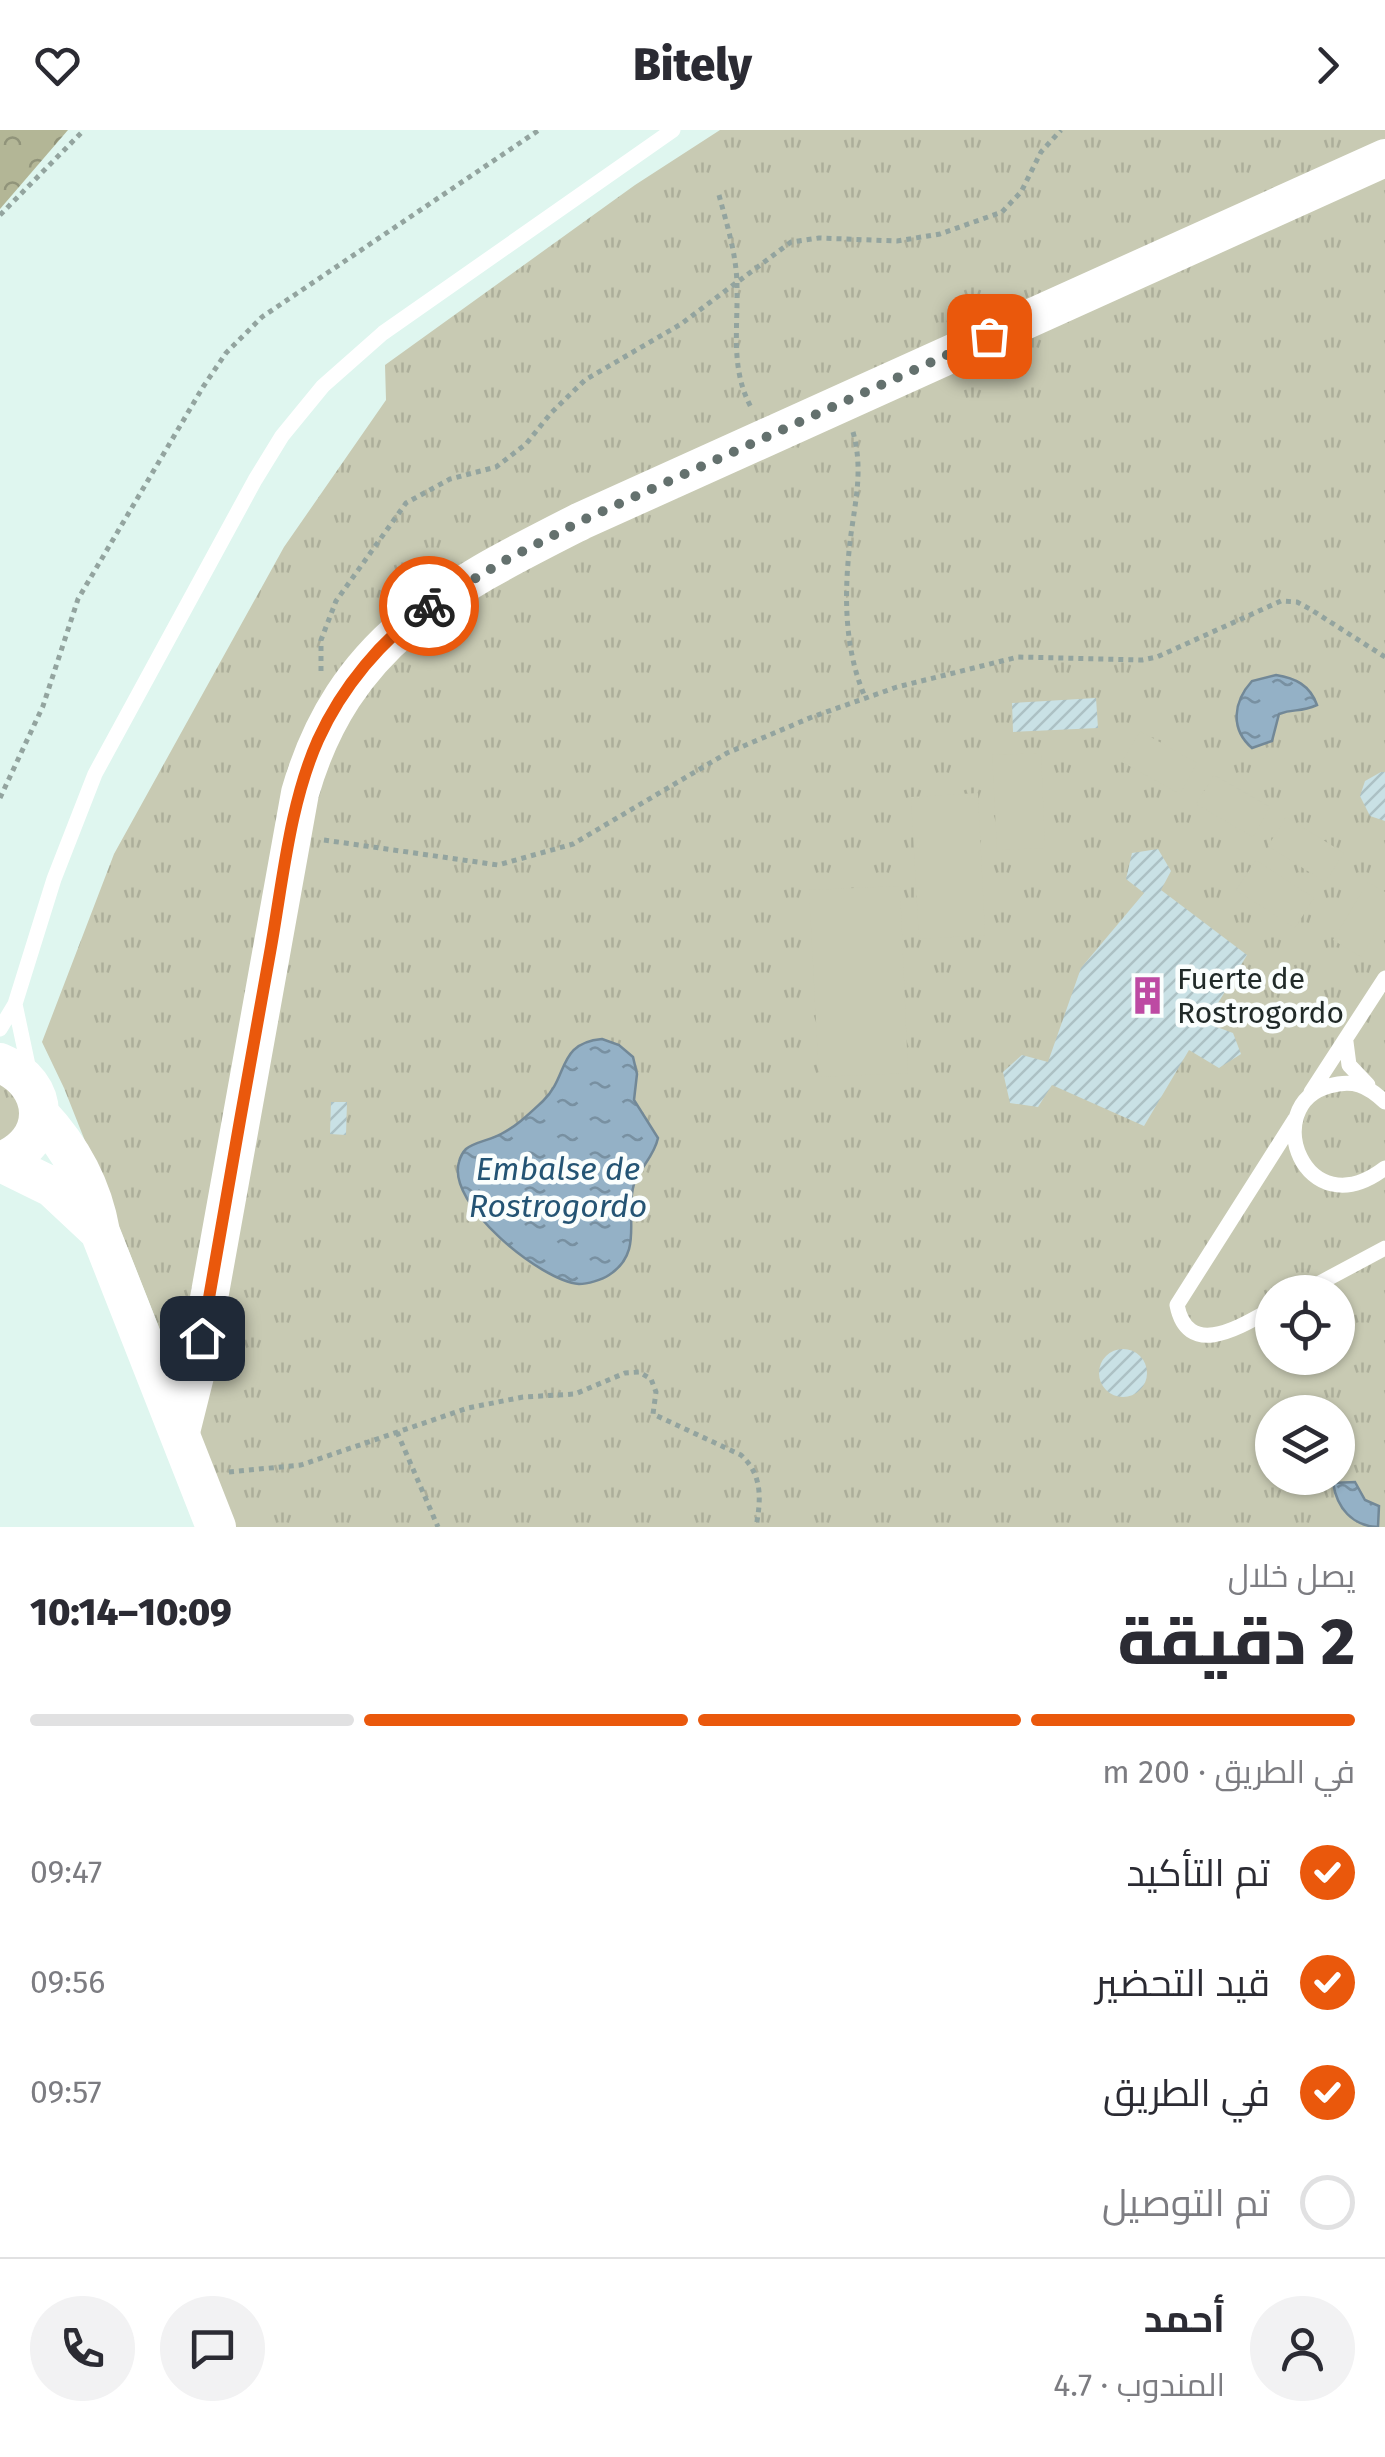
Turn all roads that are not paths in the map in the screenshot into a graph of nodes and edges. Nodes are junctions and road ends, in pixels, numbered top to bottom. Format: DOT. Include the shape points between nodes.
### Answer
graph roads {
  1 [pos="673,130"];
  2 [pos="1385,158"];
  3 [pos="1385,978"];
  4 [pos="16,1004"];
  5 [pos="0,1028"];
  6 [pos="1346,1042"];
  7 [pos="0,1063"];
  8 [pos="1370,1088"];
  9 [pos="1306,1100"];
  10 [pos="36,1102"];
  11 [pos="1385,1102"];
  12 [pos="1295,1120"];
  13 [pos="0,1162"];
  14 [pos="1385,1168"];
  15 [pos="1385,1177"];
  16 [pos="1366,1182"];
  17 [pos="100,1232"];
  18 [pos="1385,1248"];
  19 [pos="1335,1275"];
  20 [pos="1255,1319"];
  21 [pos="180,1436"];
  22 [pos="216,1527"];
  1 -- 4 [label="lane" via="383,333 340,368 282,436 95,774"];
  2 -- 21 [label="street" via="581,521 464,584 395,632 331,714 310,760"];
  3 -- 6 [label="lane"];
  4 -- 5 [label="lane"];
  4 -- 10 [label="lane"];
  6 -- 8 [label="lane" via="1349,1065"];
  6 -- 9 [label="lane"];
  7 -- 10 [label="main road" via="24,1076"];
  8 -- 9 [label="lane" via="1343,1082"];
  8 -- 11 [label="lane"];
  9 -- 12 [label="lane"];
  10 -- 13 [label="main road" via="34,1136"];
  10 -- 17 [label="main road" via="73,1154"];
  12 -- 16 [label="lane" via="1301,1162 1318,1178 1344,1186"];
  12 -- 20 [label="lane" via="1177,1305 1190,1329 1208,1336 1228,1334"];
  13 -- 17 [label="main road" via="52,1187"];
  14 -- 16 [label="lane"];
  15 -- 16 [label="lane"];
  17 -- 21 [label="main road"];
  18 -- 19 [label="lane"];
  21 -- 22 [label="main road"];
}
